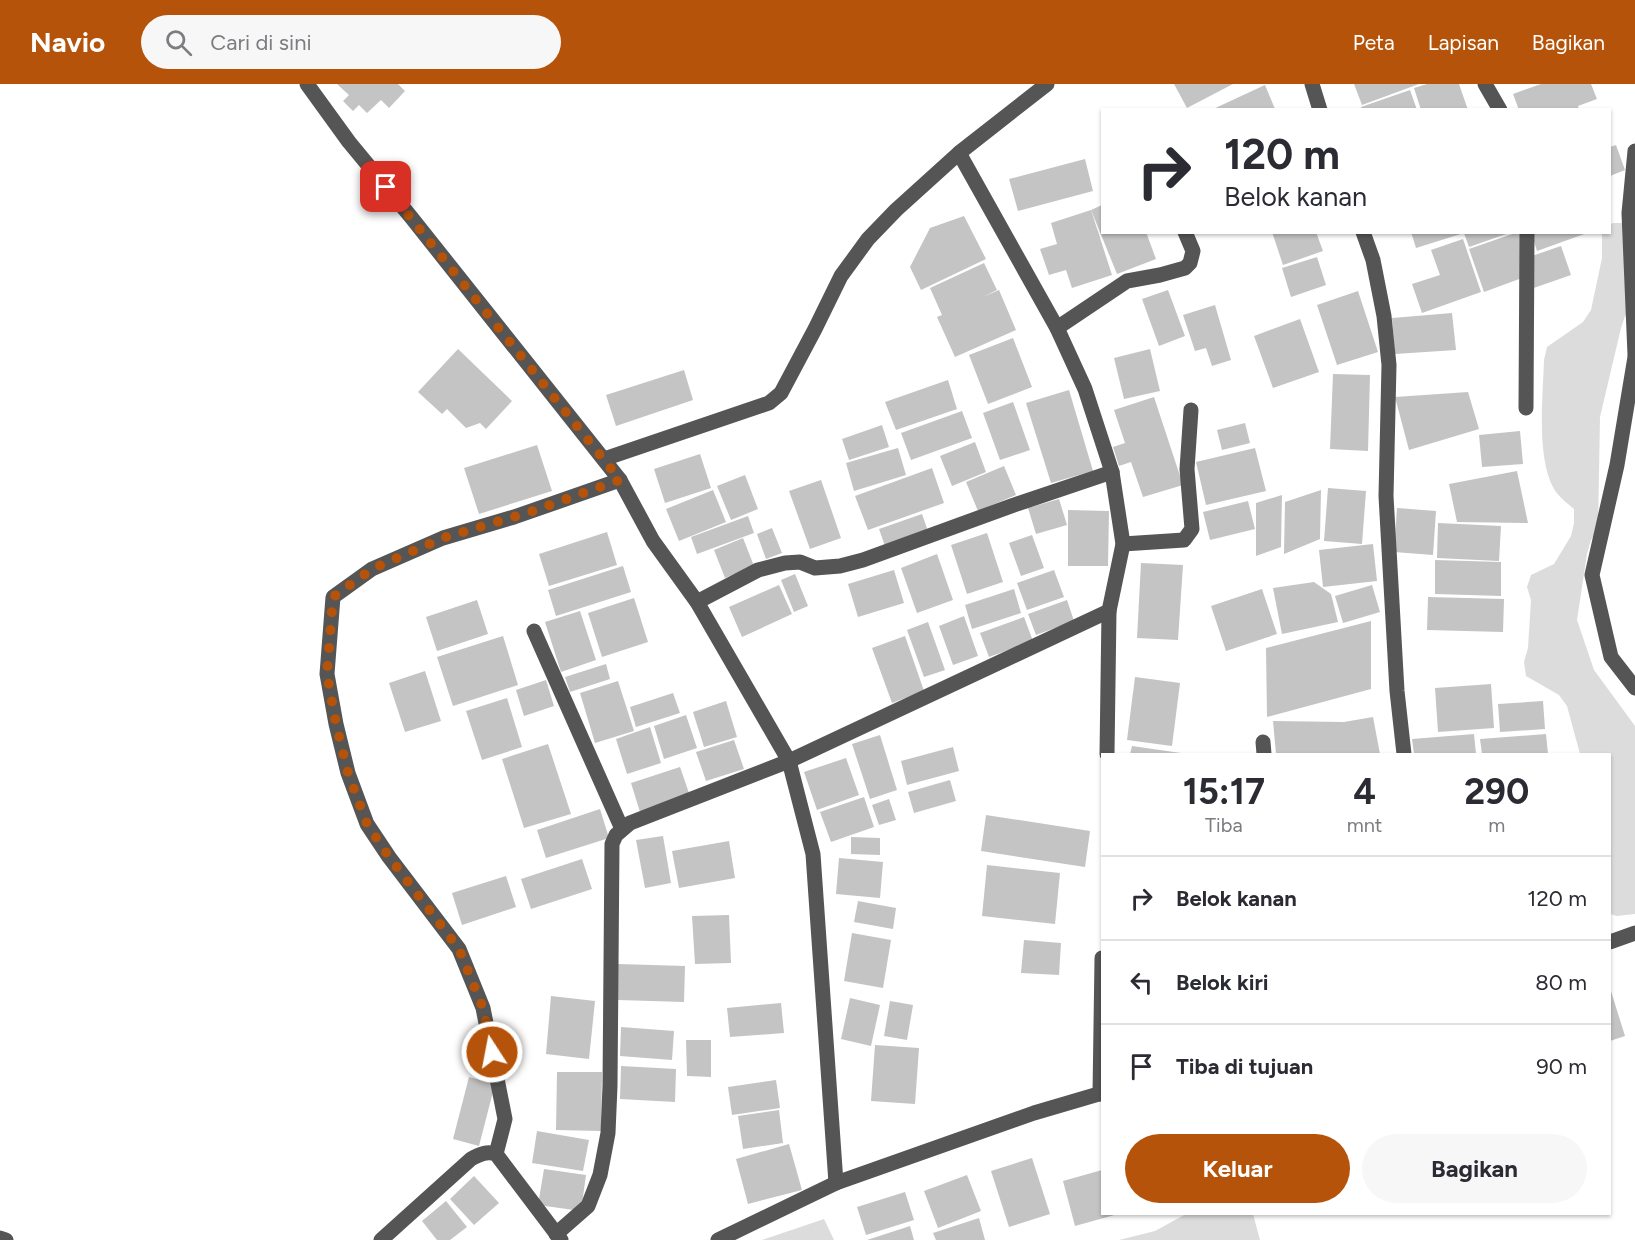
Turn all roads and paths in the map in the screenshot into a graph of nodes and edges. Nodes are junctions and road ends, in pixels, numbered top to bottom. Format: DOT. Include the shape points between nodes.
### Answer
graph roads {
  1 [pos="307,84"];
  2 [pos="1047,84"];
  3 [pos="1312,84"];
  4 [pos="1485,84"];
  5 [pos="1319,108"];
  6 [pos="1499,108"];
  7 [pos="1635,151"];
  8 [pos="959,153"];
  9 [pos="1186,234"];
  10 [pos="1364,234"];
  11 [pos="1527,234"];
  12 [pos="1057,328"];
  13 [pos="1635,356"];
  14 [pos="1526,408"];
  15 [pos="1191,410"];
  16 [pos="604,459"];
  17 [pos="1112,472"];
  18 [pos="620,480"];
  19 [pos="1123,544"];
  20 [pos="697,602"];
  21 [pos="1109,611"];
  22 [pos="534,631"];
  23 [pos="1635,688"];
  24 [pos="1107,753"];
  25 [pos="1404,753"];
  26 [pos="789,761"];
  27 [pos="622,829"];
  28 [pos="1635,933"];
  29 [pos="1611,942"];
  30 [pos="1101,1093"];
  31 [pos="496,1154"];
  32 [pos="836,1184"];
  33 [pos="558,1237"];
  34 [pos="0,1238"];
  35 [pos="6,1240"];
  36 [pos="381,1240"];
  37 [pos="718,1240"];
  1 -- 16 [label="street" via="349,142"];
  2 -- 8 [label="street"];
  3 -- 5 [label="street"];
  4 -- 6 [label="street"];
  7 -- 13 [label="street" via="1629,213"];
  8 -- 12 [label="street"];
  8 -- 16 [label="street" via="868,239 841,276 781,393 769,403"];
  9 -- 12 [label="street" via="1193,251 1185,268 1127,281"];
  10 -- 25 [label="street" via="1384,316 1389,365 1386,496 1396,691"];
  11 -- 14 [label="street"];
  12 -- 17 [label="street" via="1085,389"];
  13 -- 23 [label="street" via="1617,465 1592,575 1611,657"];
  15 -- 19 [label="street" via="1187,470 1192,529 1184,540"];
  16 -- 18 [label="street"];
  17 -- 19 [label="street"];
  17 -- 20 [label="street" via="863,560 815,568 800,562 785,563 758,570"];
  18 -- 20 [label="street" via="653,541"];
  18 -- 31 [label="street" via="443,538 372,569 333,597 327,674 348,773 367,824 459,949 483,1008 505,1119"];
  19 -- 21 [label="street"];
  20 -- 26 [label="street"];
  21 -- 24 [label="street"];
  21 -- 26 [label="street"];
  22 -- 27 [label="street"];
  26 -- 27 [label="street"];
  26 -- 32 [label="street" via="813,854"];
  27 -- 33 [label="street" via="612,844 608,1133 600,1176 588,1206"];
  28 -- 29 [label="street"];
  30 -- 32 [label="street"];
  31 -- 33 [label="street"];
  31 -- 36 [label="street" via="488,1152 471,1159"];
  32 -- 37 [label="street"];
  34 -- 35 [label="street"];
}
